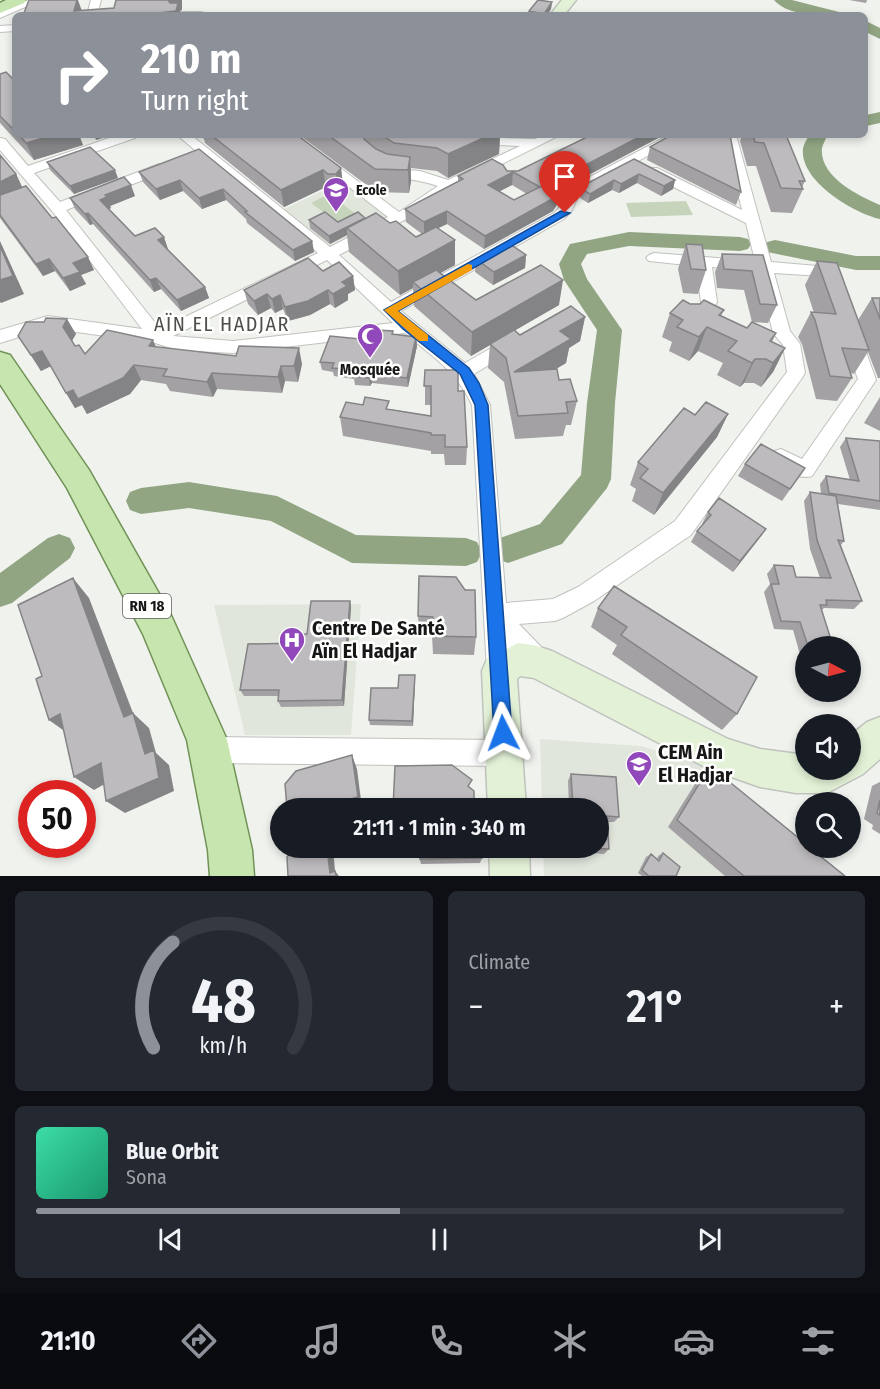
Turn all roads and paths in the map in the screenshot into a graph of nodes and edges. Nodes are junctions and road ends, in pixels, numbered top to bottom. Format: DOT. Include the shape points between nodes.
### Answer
graph roads {
  1 [pos="19,0"];
  2 [pos="36,0"];
  3 [pos="569,0"];
  4 [pos="0,8"];
  5 [pos="559,12"];
  6 [pos="0,15"];
  7 [pos="121,138"];
  8 [pos="187,138"];
  9 [pos="292,138"];
  10 [pos="548,138"];
  11 [pos="673,138"];
  12 [pos="731,138"];
  13 [pos="466,140"];
  14 [pos="0,142"];
  15 [pos="537,143"];
  16 [pos="631,160"];
  17 [pos="375,162"];
  18 [pos="173,164"];
  19 [pos="26,171"];
  20 [pos="449,184"];
  21 [pos="57,208"];
  22 [pos="398,218"];
  23 [pos="753,225"];
  24 [pos="329,254"];
  25 [pos="654,258"];
  26 [pos="703,262"];
  27 [pos="765,267"];
  28 [pos="837,294"];
  29 [pos="709,302"];
  30 [pos="390,310"];
  31 [pos="848,326"];
  32 [pos="407,327"];
  33 [pos="0,337"];
  34 [pos="157,337"];
  35 [pos="522,338"];
  36 [pos="0,362"];
  37 [pos="464,371"];
  38 [pos="748,439"];
  39 [pos="495,615"];
  40 [pos="540,663"];
  41 [pos="500,671"];
  42 [pos="880,735"];
  43 [pos="209,750"];
  44 [pos="861,751"];
  45 [pos="504,753"];
  46 [pos="795,774"];
  47 [pos="506,798"];
  48 [pos="509,858"];
  49 [pos="232,876"];
  50 [pos="510,876"];
  1 -- 4 [label="main road"];
  2 -- 6 [label="street"];
  3 -- 5 [label="main road"];
  7 -- 19 [label="street"];
  8 -- 24 [label="street" via="199,154"];
  9 -- 22 [label="street"];
  10 -- 15 [label="street"];
  11 -- 16 [label="street"];
  12 -- 23 [label="street"];
  13 -- 15 [label="street"];
  14 -- 19 [label="street"];
  15 -- 20 [label="street"];
  16 -- 23 [label="street"];
  16 -- 30 [label="street" via="574,191 568,207 559,216"];
  17 -- 20 [label="street" via="390,173 420,175"];
  18 -- 21 [label="street"];
  19 -- 21 [label="street" via="36,190"];
  20 -- 22 [label="street"];
  21 -- 34 [label="street"];
  22 -- 24 [label="street"];
  23 -- 27 [label="street"];
  24 -- 30 [label="street"];
  24 -- 34 [label="street"];
  25 -- 26 [label="street"];
  26 -- 27 [label="street"];
  26 -- 29 [label="street"];
  27 -- 28 [label="street" via="829,272"];
  27 -- 38 [label="street" via="796,373"];
  30 -- 32 [label="street"];
  31 -- 38 [label="street" via="867,380 805,470"];
  32 -- 34 [label="street" via="233,347 177,344"];
  32 -- 37 [label="street"];
  33 -- 34 [label="street" via="48,322"];
  35 -- 37 [label="street"];
  36 -- 43 [label="main road, RN 18" via="78,479 152,615"];
  37 -- 39 [label="street" via="481,405"];
  38 -- 39 [label="street" via="683,528 641,558 555,610"];
  39 -- 40 [label="street"];
  39 -- 41 [label="street"];
  40 -- 41 [label="main road" via="515,659"];
  40 -- 46 [label="main road" via="722,756"];
  41 -- 45 [label="main road"];
  42 -- 44 [label="main road"];
  43 -- 45 [label="street"];
  43 -- 49 [label="main road, RN 18"];
  45 -- 47 [label="main road"];
  48 -- 50 [label="main road"];
}
